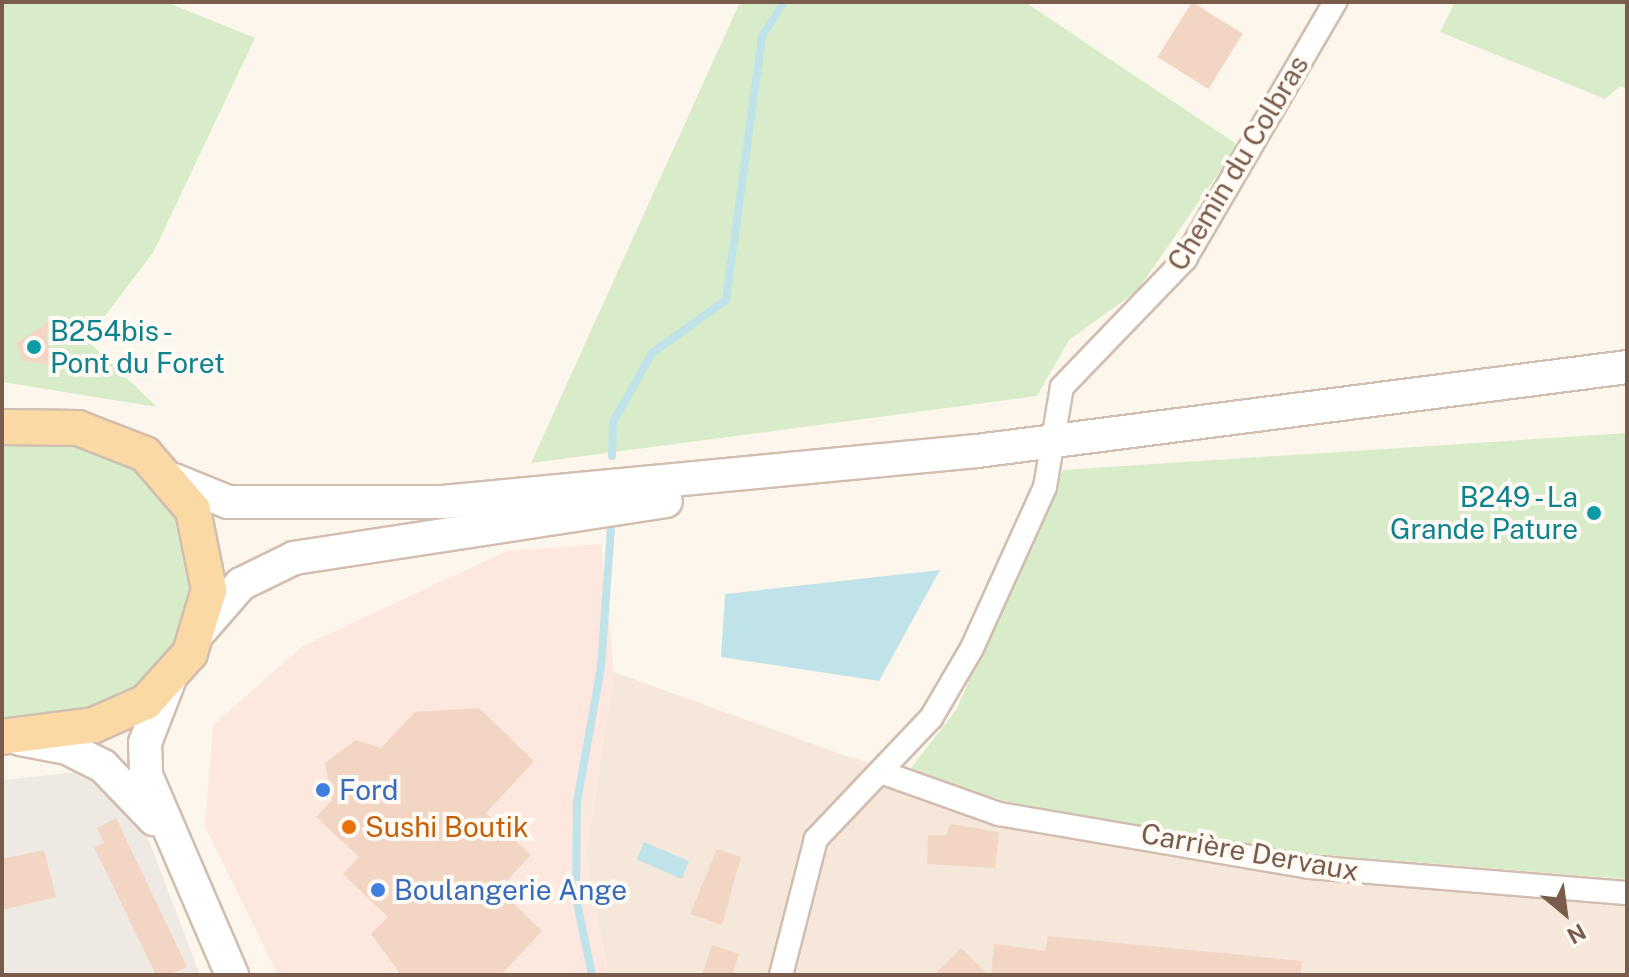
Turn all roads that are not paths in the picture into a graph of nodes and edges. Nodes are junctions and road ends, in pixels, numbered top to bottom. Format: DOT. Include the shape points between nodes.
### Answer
graph roads {
  1 [pos="1335,2"];
  2 [pos="1627,367"];
  3 [pos="2,427"];
  4 [pos="1054,442"];
  5 [pos="977,451"];
  6 [pos="174,480"];
  7 [pos="200,631"];
  8 [pos="169,681"];
  9 [pos="4,737"];
  10 [pos="881,772"];
  11 [pos="182,862"];
  12 [pos="1627,893"];
  13 [pos="210,920"];
  14 [pos="232,975"];
  15 [pos="246,975"];
  16 [pos="781,975"];
  1 -- 4 [label="street, Chemin du Colbras" via="1185,259 1062,387"];
  2 -- 4 [label="main road"];
  3 -- 6 [label="main road" via="110,436"];
  4 -- 5 [label="main road"];
  4 -- 10 [label="street, Chemin du Colbras" via="1045,487 972,648 931,718"];
  5 -- 6 [label="main road" via="398,505 228,502"];
  5 -- 7 [label="main road" via="316,553 253,576"];
  6 -- 7 [label="main road" via="206,551 209,590"];
  7 -- 8 [label="main road"];
  8 -- 9 [label="main road" via="108,721"];
  8 -- 11 [label="main road" via="144,759"];
  9 -- 11 [label="main road" via="67,748 103,766 140,800"];
  10 -- 12 [label="street, Carrière Dervaux" via="999,814 1309,867"];
  10 -- 16 [label="street, Chemin du Colbras" via="816,839"];
  11 -- 13 [label="main road"];
  13 -- 14 [label="main road"];
  13 -- 15 [label="main road"];
}
